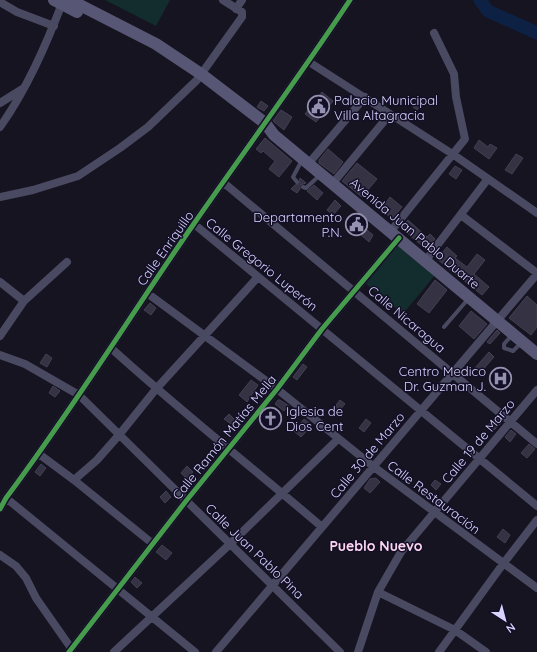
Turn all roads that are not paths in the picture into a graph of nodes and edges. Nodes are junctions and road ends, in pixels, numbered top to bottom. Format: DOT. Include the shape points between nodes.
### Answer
graph roads {
  1 [pos="223,0"];
  2 [pos="242,0"];
  3 [pos="350,0"];
  4 [pos="62,1"];
  5 [pos="0,2"];
  6 [pos="236,9"];
  7 [pos="54,26"];
  8 [pos="434,34"];
  9 [pos="309,62"];
  10 [pos="199,77"];
  11 [pos="25,87"];
  12 [pos="365,97"];
  13 [pos="0,103"];
  14 [pos="390,114"];
  15 [pos="263,126"];
  16 [pos="0,127"];
  17 [pos="454,155"];
  18 [pos="306,161"];
  19 [pos="321,174"];
  20 [pos="487,180"];
  21 [pos="297,182"];
  22 [pos="224,183"];
  23 [pos="333,183"];
  24 [pos="303,187"];
  25 [pos="0,197"];
  26 [pos="537,213"];
  27 [pos="461,215"];
  28 [pos="194,224"];
  29 [pos="395,235"];
  30 [pos="426,260"];
  31 [pos="67,262"];
  32 [pos="537,273"];
  33 [pos="258,277"];
  34 [pos="0,282"];
  35 [pos="354,290"];
  36 [pos="147,293"];
  37 [pos="470,298"];
  38 [pos="24,301"];
  39 [pos="498,321"];
  40 [pos="444,327"];
  41 [pos="322,328"];
  42 [pos="0,336"];
  43 [pos="204,336"];
  44 [pos="110,348"];
  45 [pos="537,354"];
  46 [pos="0,355"];
  47 [pos="453,374"];
  48 [pos="156,389"];
  49 [pos="277,389"];
  50 [pos="537,390"];
  51 [pos="79,395"];
  52 [pos="422,410"];
  53 [pos="510,420"];
  54 [pos="119,436"];
  55 [pos="338,439"];
  56 [pos="537,444"];
  57 [pos="230,448"];
  58 [pos="39,454"];
  59 [pos="480,458"];
  60 [pos="374,467"];
  61 [pos="74,480"];
  62 [pos="282,493"];
  63 [pos="6,498"];
  64 [pos="186,501"];
  65 [pos="537,506"];
  66 [pos="0,509"];
  67 [pos="434,511"];
  68 [pos="537,520"];
  69 [pos="322,527"];
  70 [pos="153,544"];
  71 [pos="230,544"];
  72 [pos="0,555"];
  73 [pos="503,564"];
  74 [pos="273,586"];
  75 [pos="118,588"];
  76 [pos="537,588"];
  77 [pos="378,592"];
  78 [pos="152,616"];
  79 [pos="455,630"];
  80 [pos="70,650"];
  81 [pos="114,652"];
  82 [pos="195,652"];
  83 [pos="216,652"];
  84 [pos="340,652"];
  85 [pos="358,652"];
  86 [pos="439,652"];
  87 [pos="486,652"];
  1 -- 6 [label="street"];
  2 -- 6 [label="street"];
  3 -- 9 [label="street, Calle Enriquillo"];
  4 -- 7 [label="street"];
  4 -- 10 [label="main road, Avenida Juan Pablo Duarte"];
  5 -- 7 [label="street" via="17,12"];
  6 -- 10 [label="street" via="242,12 242,17"];
  7 -- 11 [label="street"];
  8 -- 17 [label="street, Calle Ramón Matías Mella" via="454,74 465,139"];
  9 -- 12 [label="street"];
  9 -- 15 [label="street, Calle Enriquillo"];
  10 -- 15 [label="main road, Avenida Juan Pablo Duarte"];
  10 -- 25 [label="street" via="148,127 78,176"];
  11 -- 13 [label="street"];
  11 -- 16 [label="street"];
  12 -- 14 [label="street"];
  12 -- 18 [label="street"];
  14 -- 17 [label="street"];
  14 -- 23 [label="street"];
  15 -- 18 [label="main road, Avenida Juan Pablo Duarte"];
  15 -- 22 [label="street, Calle Enriquillo"];
  17 -- 20 [label="street"];
  17 -- 29 [label="street, Calle Ramón Matías Mella"];
  18 -- 19 [label="main road, Avenida Juan Pablo Duarte"];
  18 -- 21 [label="lane" via="293,177"];
  19 -- 23 [label="main road, Avenida Juan Pablo Duarte"];
  19 -- 24 [label="lane" via="306,188"];
  20 -- 26 [label="street"];
  20 -- 27 [label="street"];
  22 -- 28 [label="street, Calle Enriquillo"];
  22 -- 35 [label="street, Calle Nicaragua"];
  23 -- 29 [label="main road, Avenida Juan Pablo Duarte"];
  27 -- 30 [label="street"];
  27 -- 32 [label="street"];
  28 -- 33 [label="street, Calle Gregorio Luperón"];
  28 -- 36 [label="street, Calle Enriquillo"];
  29 -- 30 [label="main road, Avenida Juan Pablo Duarte"];
  29 -- 35 [label="street, Calle Ramón Matías Mella"];
  30 -- 37 [label="main road, Avenida Juan Pablo Duarte"];
  31 -- 38 [label="street"];
  32 -- 39 [label="street, Calle 30 de Marzo"];
  33 -- 41 [label="street, Calle Gregorio Luperón"];
  33 -- 43 [label="street"];
  34 -- 38 [label="street"];
  35 -- 41 [label="street, Calle Ramón Matías Mella"];
  35 -- 47 [label="street, Calle Nicaragua"];
  36 -- 43 [label="street, Calle Restauración"];
  36 -- 44 [label="street, Calle Enriquillo"];
  37 -- 39 [label="main road, Avenida Juan Pablo Duarte"];
  37 -- 40 [label="lane"];
  38 -- 42 [label="street"];
  39 -- 45 [label="main road, Avenida Juan Pablo Duarte"];
  39 -- 47 [label="street, Calle 30 de Marzo"];
  41 -- 49 [label="street, Calle Ramón Matías Mella"];
  41 -- 52 [label="street, Calle Gregorio Luperón"];
  43 -- 48 [label="street"];
  43 -- 49 [label="street, Calle Restauración"];
  44 -- 48 [label="street"];
  44 -- 51 [label="street, Calle Enriquillo"];
  46 -- 51 [label="street, Calle Juan Pablo Pina" via="25,364"];
  47 -- 52 [label="street, Calle 30 de Marzo"];
  47 -- 53 [label="street, Calle Nicaragua"];
  48 -- 54 [label="street"];
  48 -- 57 [label="street"];
  49 -- 55 [label="street, Calle Restauración"];
  49 -- 57 [label="street, Calle Ramón Matías Mella"];
  50 -- 53 [label="street, Calle 19 de Marzo"];
  51 -- 54 [label="street, Calle Juan Pablo Pina"];
  51 -- 58 [label="street, Calle Enriquillo"];
  52 -- 59 [label="street, Calle Gregorio Luperón"];
  52 -- 60 [label="street, Calle 30 de Marzo"];
  53 -- 56 [label="street, Calle Nicaragua"];
  53 -- 59 [label="street, Calle 19 de Marzo"];
  54 -- 61 [label="street"];
  54 -- 64 [label="street, Calle Juan Pablo Pina"];
  55 -- 60 [label="street, Calle Restauración"];
  55 -- 62 [label="street"];
  57 -- 62 [label="street"];
  57 -- 64 [label="street, Calle Ramón Matías Mella"];
  58 -- 61 [label="street"];
  58 -- 63 [label="street, Calle Enriquillo"];
  59 -- 65 [label="street, Calle Gregorio Luperón"];
  59 -- 67 [label="street, Calle 19 de Marzo"];
  60 -- 67 [label="street, Calle Restauración"];
  60 -- 69 [label="street, Calle 30 de Marzo"];
  61 -- 70 [label="street"];
  62 -- 69 [label="street"];
  62 -- 71 [label="street"];
  63 -- 66 [label="street, Calle Enriquillo"];
  63 -- 75 [label="street"];
  64 -- 70 [label="street, Calle Ramón Matías Mella"];
  64 -- 71 [label="street, Calle Juan Pablo Pina"];
  67 -- 73 [label="street, Calle Restauración"];
  67 -- 77 [label="street, Calle 19 de Marzo" via="401,552"];
  68 -- 73 [label="street"];
  69 -- 74 [label="street, Calle 30 de Marzo"];
  70 -- 75 [label="street, Calle Ramón Matías Mella"];
  71 -- 74 [label="street, Calle Juan Pablo Pina"];
  71 -- 78 [label="street"];
  72 -- 80 [label="street" via="16,566 26,578"];
  73 -- 76 [label="street, Calle Restauración"];
  73 -- 79 [label="street"];
  74 -- 83 [label="street, Calle 30 de Marzo"];
  74 -- 84 [label="street, Calle Juan Pablo Pina"];
  75 -- 78 [label="street"];
  75 -- 80 [label="street, Calle Ramón Matías Mella"];
  77 -- 79 [label="street"];
  77 -- 85 [label="street, Calle 19 de Marzo"];
  78 -- 81 [label="street"];
  78 -- 82 [label="street"];
  79 -- 86 [label="street"];
  79 -- 87 [label="street"];
}
